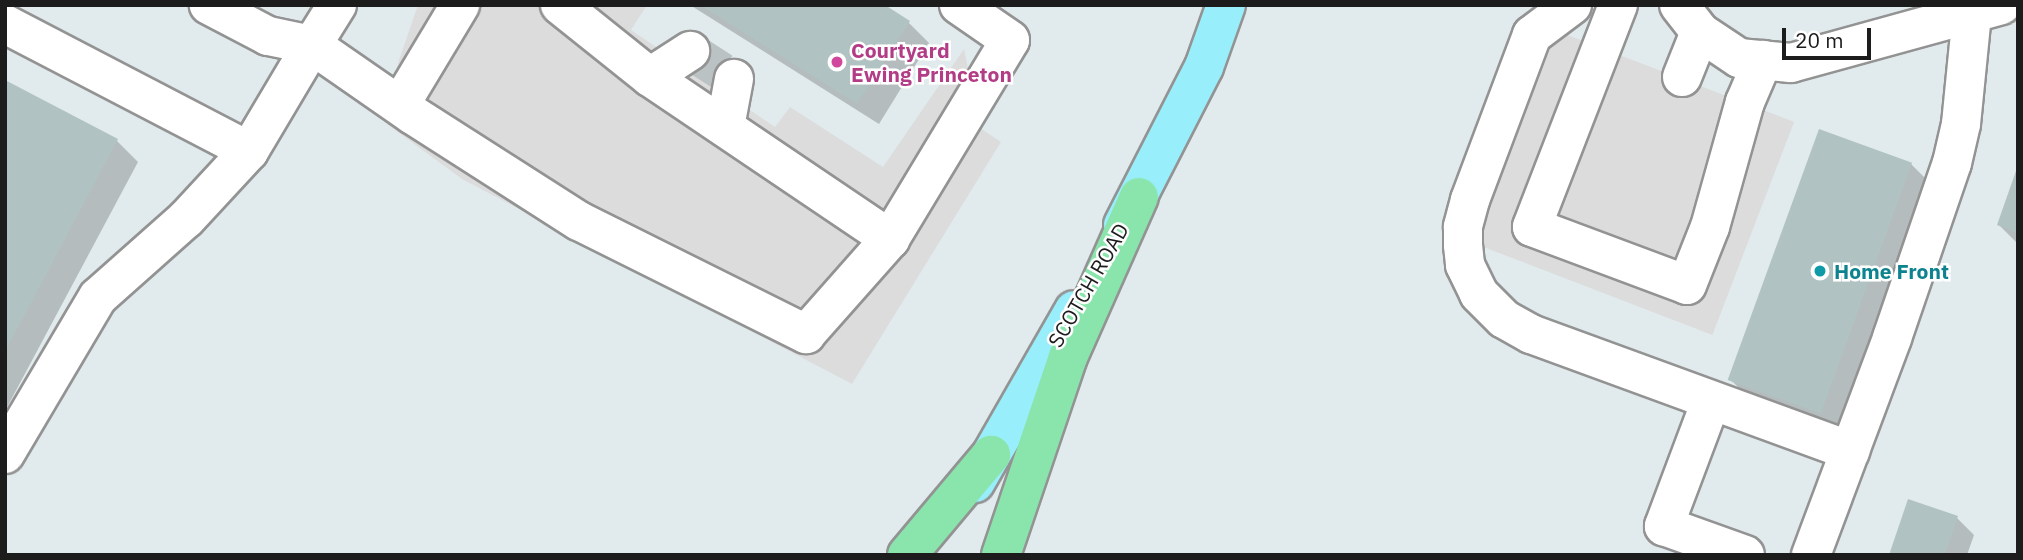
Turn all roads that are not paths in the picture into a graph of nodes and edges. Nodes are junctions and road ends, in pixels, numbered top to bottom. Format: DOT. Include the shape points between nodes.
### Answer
graph roads {
  1 [pos="209,5"];
  2 [pos="337,5"];
  3 [pos="460,5"];
  4 [pos="560,5"];
  5 [pos="959,5"];
  6 [pos="1226,5"];
  7 [pos="1241,5"];
  8 [pos="1572,5"];
  9 [pos="1618,5"];
  10 [pos="1986,9"];
  11 [pos="1689,18"];
  12 [pos="5,24"];
  13 [pos="312,45"];
  14 [pos="690,51"];
  15 [pos="1763,60"];
  16 [pos="1205,67"];
  17 [pos="650,77"];
  18 [pos="1682,77"];
  19 [pos="734,79"];
  20 [pos="400,105"];
  21 [pos="725,127"];
  22 [pos="249,151"];
  23 [pos="1139,197"];
  24 [pos="890,239"];
  25 [pos="1711,401"];
  26 [pos="1850,451"];
  27 [pos="5,454"];
  28 [pos="991,455"];
  29 [pos="907,555"];
  30 [pos="931,555"];
  31 [pos="1001,555"];
  32 [pos="1745,555"];
  33 [pos="1811,555"];
  1 -- 13 [label="street" via="268,36"];
  2 -- 13 [label="street"];
  3 -- 20 [label="street"];
  4 -- 17 [label="street"];
  5 -- 24 [label="street" via="1010,40"];
  6 -- 16 [label="main road, SCOTCH ROAD"];
  7 -- 16 [label="main road"];
  8 -- 25 [label="street" via="1532,35 1518,67 1470,200 1464,226 1465,265 1491,309 1516,327"];
  9 -- 15 [label="street" via="1532,227 1687,285 1710,227 1745,102"];
  10 -- 15 [label="street" via="1791,63"];
  10 -- 26 [label="street" via="1952,163"];
  11 -- 15 [label="street" via="1739,58"];
  11 -- 18 [label="street"];
  12 -- 22 [label="street"];
  13 -- 20 [label="street"];
  13 -- 22 [label="street"];
  14 -- 17 [label="street"];
  16 -- 23 [label="main road, SCOTCH ROAD"];
  17 -- 21 [label="street"];
  19 -- 21 [label="street"];
  20 -- 24 [label="street" via="579,221 806,334"];
  21 -- 24 [label="street"];
  22 -- 27 [label="street" via="186,219 98,297"];
  23 -- 28 [label="main road, SCOTCH ROAD"];
  23 -- 31 [label="highway" via="1068,357"];
  25 -- 26 [label="street"];
  25 -- 32 [label="street" via="1664,526"];
  26 -- 33 [label="street"];
  28 -- 29 [label="highway"];
  28 -- 30 [label="main road, SCOTCH ROAD"];
}
